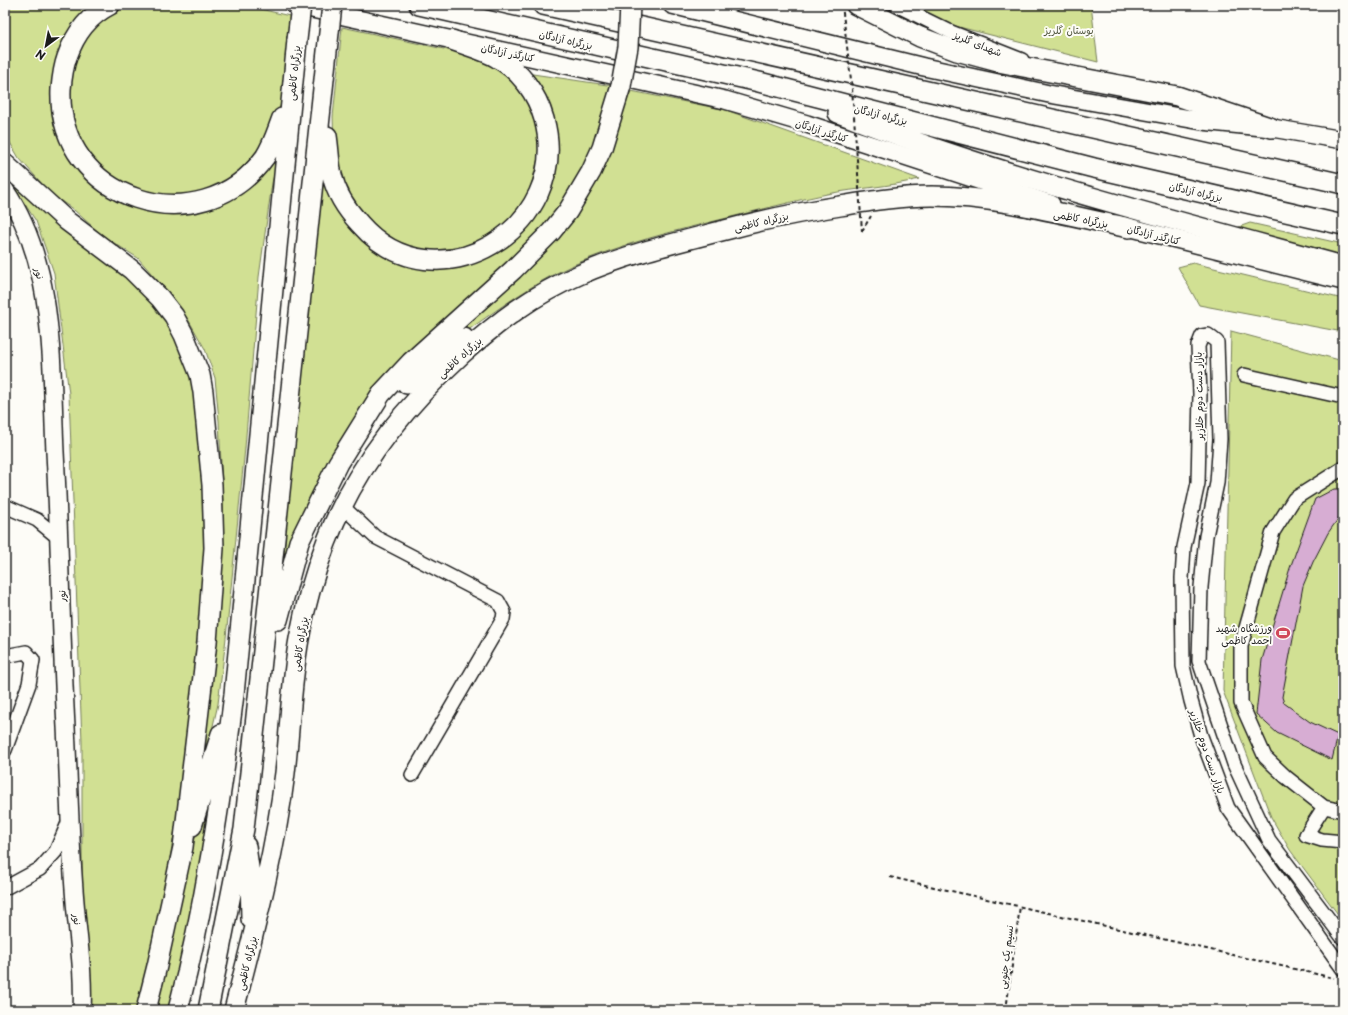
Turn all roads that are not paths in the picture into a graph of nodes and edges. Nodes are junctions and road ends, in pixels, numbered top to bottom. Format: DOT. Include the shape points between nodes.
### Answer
graph roads {
  1 [pos="110,5"];
  2 [pos="294,5"];
  3 [pos="301,5"];
  4 [pos="332,5"];
  5 [pos="419,5"];
  6 [pos="543,5"];
  7 [pos="630,5"];
  8 [pos="672,5"];
  9 [pos="856,5"];
  10 [pos="896,5"];
  11 [pos="452,40"];
  12 [pos="1063,75"];
  13 [pos="759,82"];
  14 [pos="291,94"];
  15 [pos="323,101"];
  16 [pos="1272,128"];
  17 [pos="1343,140"];
  18 [pos="5,164"];
  19 [pos="1343,184"];
  20 [pos="5,190"];
  21 [pos="1343,225"];
  22 [pos="1129,228"];
  23 [pos="1343,266"];
  24 [pos="1343,281"];
  25 [pos="498,322"];
  26 [pos="1244,375"];
  27 [pos="1343,397"];
  28 [pos="355,436"];
  29 [pos="1343,468"];
  30 [pos="5,506"];
  31 [pos="342,506"];
  32 [pos="60,539"];
  33 [pos="5,656"];
  34 [pos="234,694"];
  35 [pos="258,707"];
  36 [pos="5,750"];
  37 [pos="412,775"];
  38 [pos="1324,807"];
  39 [pos="1343,812"];
  40 [pos="70,818"];
  41 [pos="244,829"];
  42 [pos="1343,842"];
  43 [pos="183,847"];
  44 [pos="8,883"];
  45 [pos="1343,938"];
  46 [pos="252,939"];
  47 [pos="1339,974"];
  48 [pos="238,1001"];
  49 [pos="82,1010"];
  50 [pos="146,1010"];
  51 [pos="178,1010"];
  52 [pos="208,1010"];
  53 [pos="234,1010"];
  1 -- 14 [label="highway" via="88,20 76,37 63,66 61,104 69,137 78,154 104,181 120,192 137,199 180,206 200,202 232,187 266,156"];
  2 -- 11 [label="main road, کنارگذر آزادگان"];
  3 -- 14 [label="highway, بزرگراه کاظمی, bridge"];
  4 -- 15 [label="highway, bridge"];
  5 -- 13 [label="highway, بزرگراه آزادگان"];
  6 -- 19 [label="highway"];
  7 -- 28 [label="highway, bridge" via="628,47 621,86 602,148 568,211 513,270 381,394"];
  8 -- 16 [label="main road" via="924,67 1049,94 1202,121"];
  9 -- 12 [label="highway" via="920,37 958,51"];
  10 -- 12 [label="street, شهدای گلریز" via="951,32"];
  11 -- 15 [label="highway" via="497,58 524,79 541,111 548,147 546,169 534,204 510,233 474,254 454,259 421,258 387,247 364,229 346,207 332,175"];
  11 -- 22 [label="main road, کنارگذر آزادگان" via="725,100"];
  12 -- 16 [label="highway" via="1177,96"];
  13 -- 21 [label="highway, بزرگراه آزادگان" via="1094,168"];
  13 -- 23 [label="highway" via="886,132 1090,197"];
  14 -- 34 [label="highway, بزرگراه کاظمی"];
  15 -- 35 [label="highway"];
  16 -- 17 [label="main road"];
  18 -- 43 [label="highway" via="67,221 132,270 152,289 174,316 200,375 207,418 214,548 207,642"];
  20 -- 32 [label="main road, نور" via="30,235 45,292"];
  22 -- 24 [label="main road, کنارگذر آزادگان"];
  22 -- 25 [label="highway, بزرگراه کاظمی" via="983,200 933,196 880,200 777,216 606,264 544,292"];
  25 -- 28 [label="highway" via="463,339 420,371"];
  25 -- 31 [label="highway, بزرگراه کاظمی" via="431,382 402,414 388,431"];
  26 -- 27 [label="street"];
  28 -- 35 [label="highway" via="334,469 299,542 278,616"];
  29 -- 38 [label="street" via="1294,499 1273,532 1241,646 1241,704 1265,757 1286,778"];
  30 -- 32 [label="street" via="37,520"];
  31 -- 37 [label="street" via="375,536 498,601 504,612 503,619"];
  31 -- 46 [label="highway, بزرگراه کاظمی" via="326,541 303,617 298,642 285,774 264,892"];
  32 -- 40 [label="main road, نور" via="62,664"];
  33 -- 36 [label="street" via="26,652 33,660 29,684"];
  34 -- 43 [label="highway" via="197,813"];
  34 -- 51 [label="highway, بزرگراه کاظمی" via="216,832"];
  35 -- 41 [label="highway"];
  38 -- 39 [label="street"];
  38 -- 42 [label="street" via="1306,835"];
  40 -- 44 [label="street" via="56,851 40,869"];
  40 -- 49 [label="main road, نور" via="75,904 81,953"];
  41 -- 46 [label="highway" via="250,875"];
  41 -- 52 [label="highway"];
  43 -- 50 [label="highway"];
  45 -- 47 [label="street, بازار دست دوم خلازیر" via="1269,840 1234,764 1199,661 1201,587 1206,536 1218,483 1220,439 1217,342 1208,335 1202,336 1198,346 1198,483 1184,546 1182,578 1183,666 1201,736 1228,808"];
  46 -- 48 [label="highway, بزرگراه کاظمی"];
  48 -- 53 [label="highway, بزرگراه کاظمی"];
}
